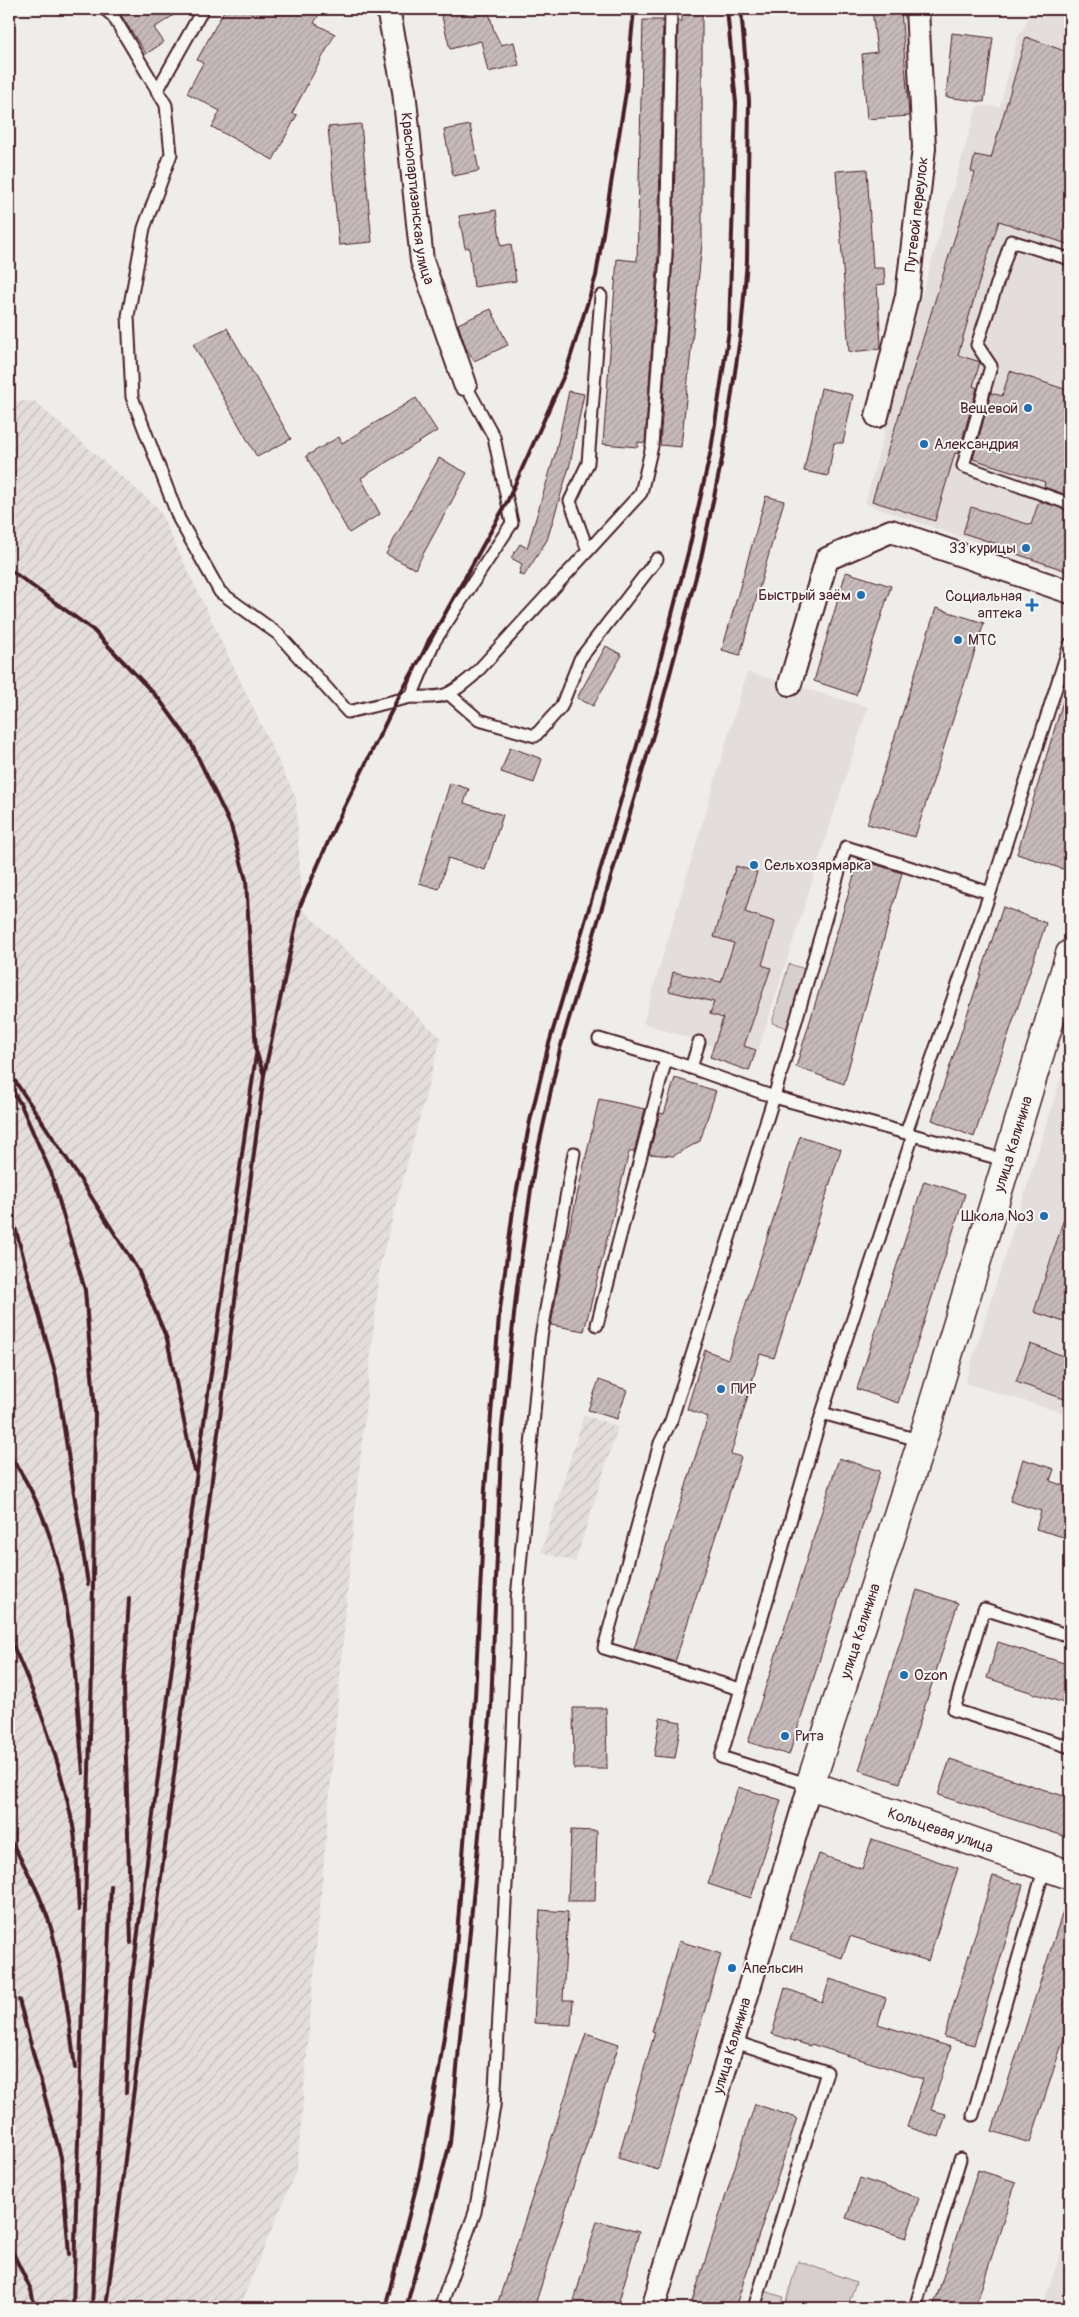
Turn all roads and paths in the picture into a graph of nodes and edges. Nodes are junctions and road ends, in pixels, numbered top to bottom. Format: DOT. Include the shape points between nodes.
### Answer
graph roads {
  1 [pos="105,9"];
  2 [pos="203,9"];
  3 [pos="388,9"];
  4 [pos="671,9"];
  5 [pos="917,9"];
  6 [pos="158,91"];
  7 [pos="1070,259"];
  8 [pos="601,296"];
  9 [pos="465,384"];
  10 [pos="877,416"];
  11 [pos="1070,504"];
  12 [pos="588,551"];
  13 [pos="657,559"];
  14 [pos="1070,592"];
  15 [pos="1070,644"];
  16 [pos="790,684"];
  17 [pos="450,695"];
  18 [pos="411,697"];
  19 [pos="990,893"];
  20 [pos="1070,954"];
  21 [pos="600,1039"];
  22 [pos="699,1042"];
  23 [pos="666,1059"];
  24 [pos="691,1068"];
  25 [pos="774,1097"];
  26 [pos="909,1134"];
  27 [pos="574,1153"];
  28 [pos="1008,1161"];
  29 [pos="597,1325"];
  30 [pos="822,1413"];
  31 [pos="922,1441"];
  32 [pos="1070,1636"];
  33 [pos="740,1689"];
  34 [pos="1070,1747"];
  35 [pos="810,1785"];
  36 [pos="1045,1866"];
  37 [pos="1070,1875"];
  38 [pos="732,2041"];
  39 [pos="973,2116"];
  40 [pos="960,2159"];
  41 [pos="440,2308"];
  42 [pos="653,2308"];
  43 [pos="754,2308"];
  44 [pos="915,2308"];
  1 -- 6 [label="lane" via="113,16"];
  2 -- 6 [label="lane"];
  3 -- 9 [label="street, Краснопартизанская улица" via="404,91 422,261"];
  4 -- 12 [label="lane" via="666,255 652,446 642,492"];
  5 -- 10 [label="street, Путевой переулок" via="924,148 907,296"];
  6 -- 18 [label="lane" via="166,105 171,154 144,228 128,316 132,397 178,519 220,592 278,634 348,712"];
  7 -- 11 [label="lane" via="1011,241 977,346 991,366 963,466"];
  8 -- 12 [label="lane" via="588,463 570,500"];
  9 -- 18 [label="lane" via="494,437 512,523 434,642"];
  12 -- 17 [label="lane" via="474,676"];
  13 -- 17 [label="lane" via="580,659 561,707 535,736 479,720"];
  14 -- 16 [label="street" via="891,531 827,559"];
  15 -- 19 [label="lane"];
  17 -- 18 [label="lane"];
  19 -- 25 [label="lane" via="846,847"];
  19 -- 26 [label="lane"];
  20 -- 28 [label="street, улица Калинина"];
  21 -- 23 [label="lane"];
  22 -- 24 [label="lane"];
  23 -- 24 [label="lane"];
  23 -- 29 [label="lane"];
  24 -- 25 [label="lane"];
  25 -- 26 [label="lane"];
  25 -- 33 [label="lane" via="671,1421 660,1443 604,1648"];
  26 -- 28 [label="lane"];
  26 -- 30 [label="lane"];
  27 -- 41 [label="lane" via="541,1337 517,1599 494,2107 475,2212"];
  28 -- 31 [label="street, улица Калинина"];
  30 -- 31 [label="lane"];
  30 -- 33 [label="lane"];
  31 -- 35 [label="street, улица Калинина"];
  32 -- 34 [label="lane" via="984,1609 954,1710"];
  33 -- 35 [label="lane" via="721,1757"];
  35 -- 36 [label="street, Кольцевая улица"];
  35 -- 38 [label="street, улица Калинина"];
  36 -- 37 [label="street, Кольцевая улица"];
  36 -- 39 [label="lane"];
  38 -- 42 [label="street, улица Калинина"];
  38 -- 43 [label="lane" via="827,2072"];
  40 -- 44 [label="lane"];
}
